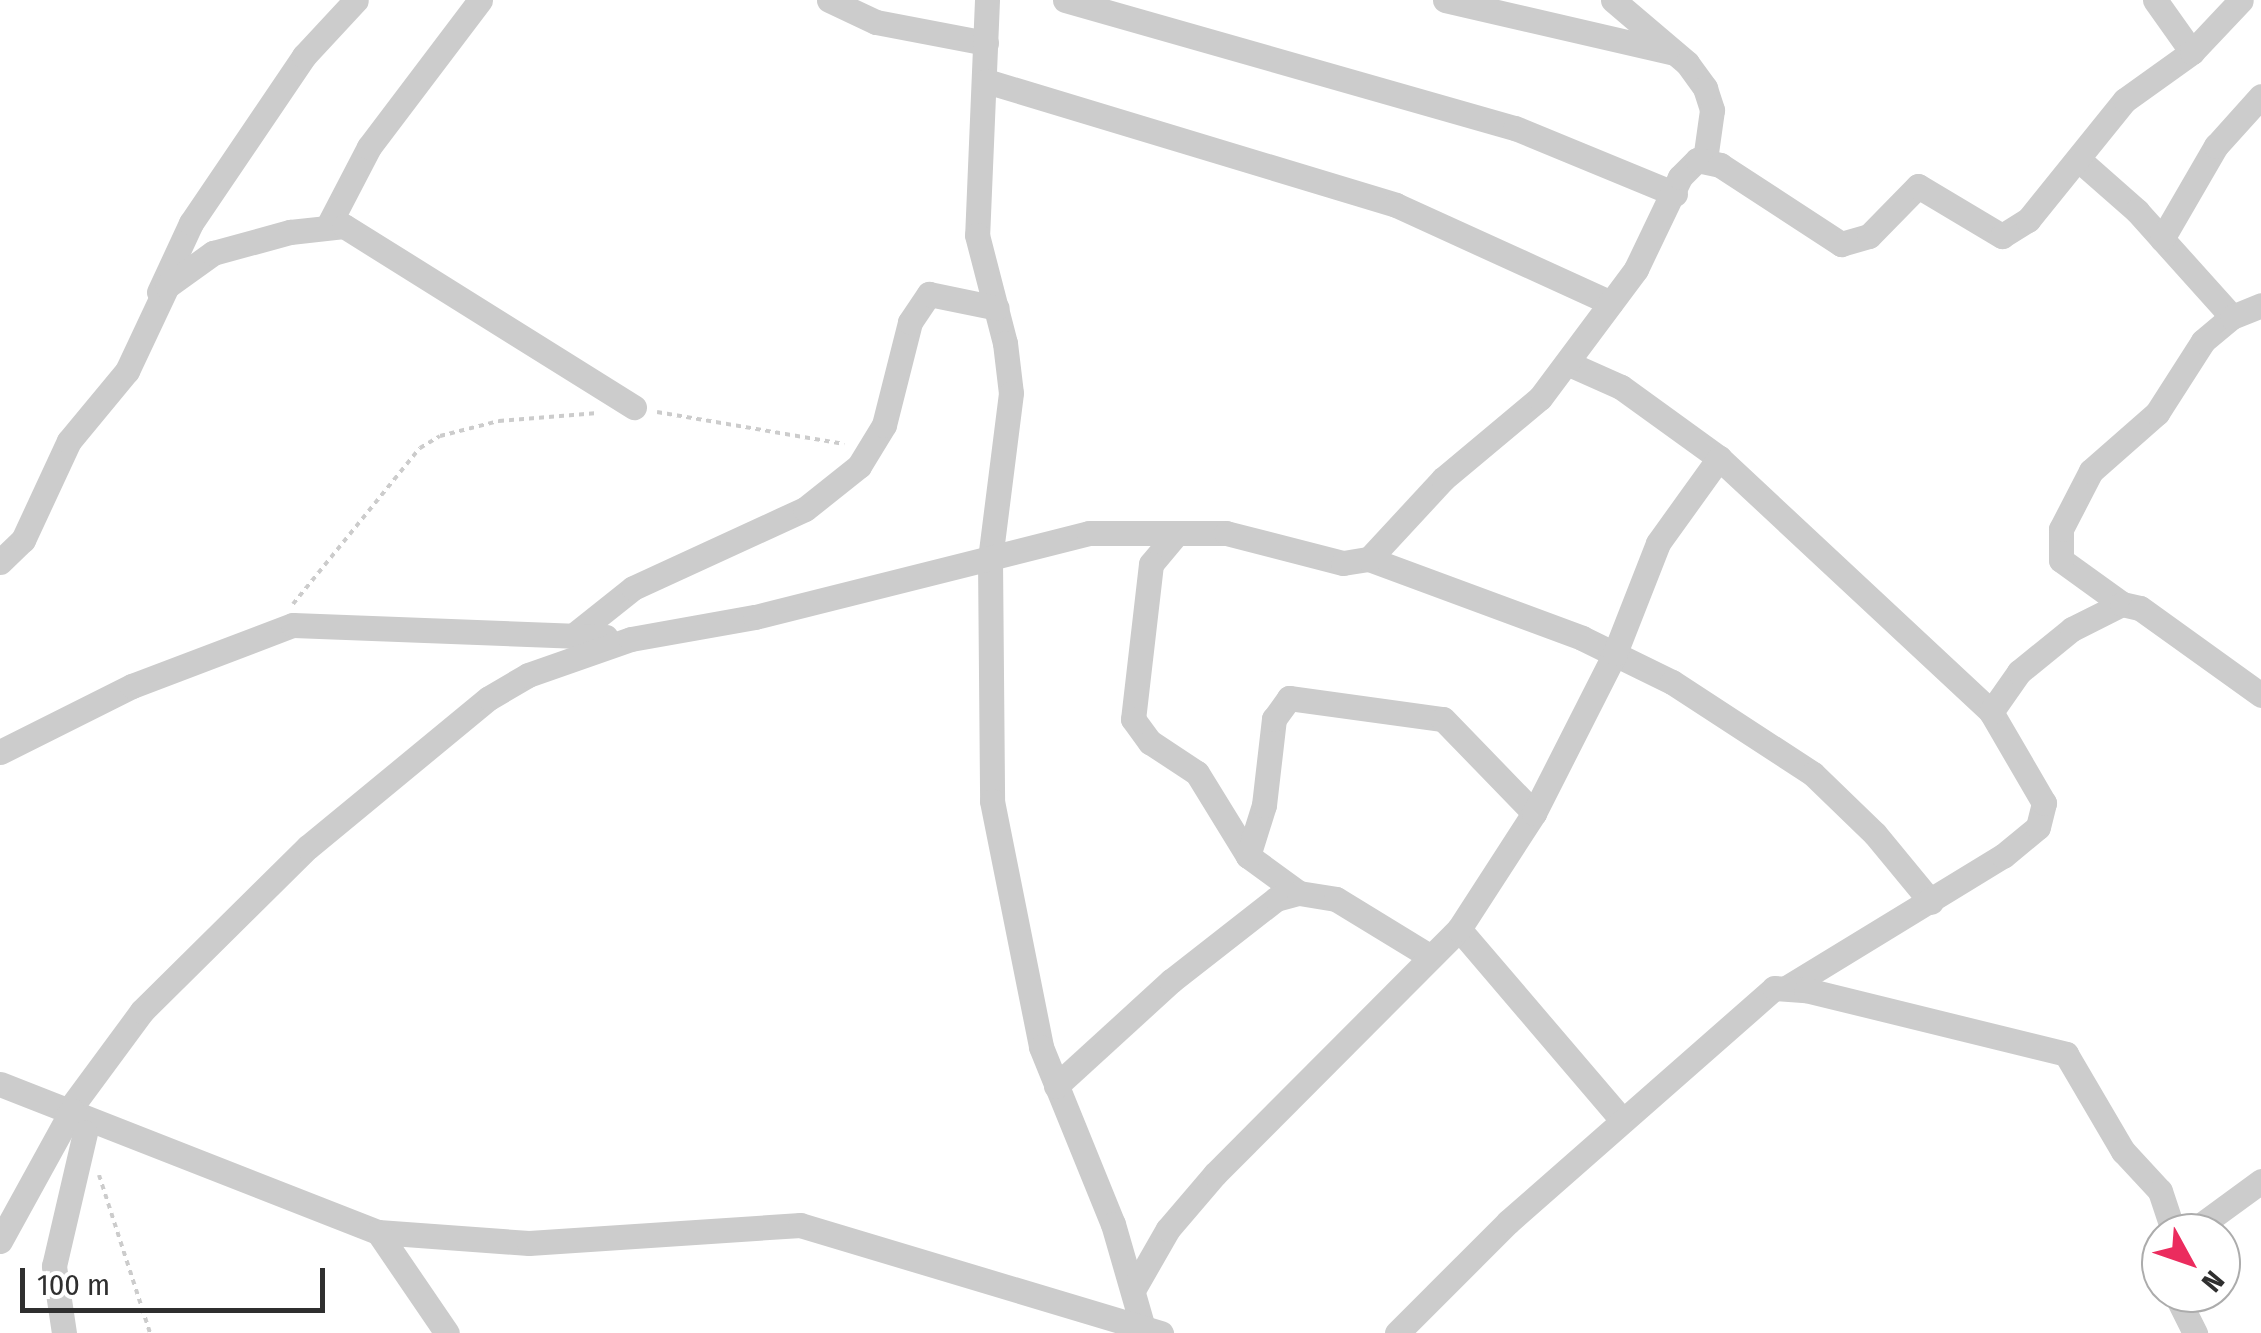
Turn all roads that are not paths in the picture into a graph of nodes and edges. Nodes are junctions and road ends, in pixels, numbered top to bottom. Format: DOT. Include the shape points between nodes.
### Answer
graph roads {
  1 [pos="356,0"];
  2 [pos="480,0"];
  3 [pos="829,0"];
  4 [pos="987,0"];
  5 [pos="1065,0"];
  6 [pos="1445,0"];
  7 [pos="1613,0"];
  8 [pos="2155,0"];
  9 [pos="2241,0"];
  10 [pos="986,43"];
  11 [pos="1674,52"];
  12 [pos="2192,52"];
  13 [pos="986,81"];
  14 [pos="2261,96"];
  15 [pos="2078,158"];
  16 [pos="1705,160"];
  17 [pos="1675,194"];
  18 [pos="329,224"];
  19 [pos="2162,239"];
  20 [pos="158,297"];
  21 [pos="1611,303"];
  22 [pos="2261,305"];
  23 [pos="996,308"];
  24 [pos="2232,317"];
  25 [pos="1567,363"];
  26 [pos="634,407"];
  27 [pos="1718,458"];
  28 [pos="1177,533"];
  29 [pos="1369,559"];
  30 [pos="990,560"];
  31 [pos="0,562"];
  32 [pos="2122,604"];
  33 [pos="574,635"];
  34 [pos="631,639"];
  35 [pos="1615,653"];
  36 [pos="2261,694"];
  37 [pos="1991,712"];
  38 [pos="0,752"];
  39 [pos="1534,813"];
  40 [pos="1248,856"];
  41 [pos="1299,893"];
  42 [pos="1930,902"];
  43 [pos="1459,929"];
  44 [pos="1431,958"];
  45 [pos="1788,987"];
  46 [pos="0,1084"];
  47 [pos="1056,1086"];
  48 [pos="75,1117"];
  49 [pos="1620,1119"];
  50 [pos="2261,1181"];
  51 [pos="2167,1213"];
  52 [pos="2217,1213"];
  53 [pos="378,1232"];
  54 [pos="0,1241"];
  55 [pos="1133,1290"];
  56 [pos="1141,1329"];
  57 [pos="445,1332"];
  58 [pos="64,1333"];
  59 [pos="1396,1333"];
  1 -- 20 [label="street" via="304,56 191,223"];
  2 -- 18 [label="street" via="369,147"];
  3 -- 10 [label="street" via="876,22"];
  4 -- 10 [label="street"];
  5 -- 17 [label="street" via="1516,128"];
  6 -- 11 [label="street"];
  7 -- 11 [label="street"];
  8 -- 12 [label="street"];
  9 -- 12 [label="street"];
  10 -- 13 [label="street"];
  11 -- 16 [label="street" via="1705,88 1712,110"];
  12 -- 15 [label="street" via="2125,100"];
  13 -- 21 [label="street" via="1396,205"];
  13 -- 23 [label="street" via="977,235"];
  14 -- 19 [label="street" via="2216,146"];
  15 -- 16 [label="street" via="2016,232 1990,234 1918,186 1870,236 1841,244"];
  15 -- 19 [label="street"];
  16 -- 17 [label="street" via="1688,166"];
  17 -- 21 [label="street"];
  18 -- 20 [label="street" via="213,253"];
  18 -- 26 [label="street" via="381,246"];
  19 -- 24 [label="street"];
  20 -- 31 [label="street" via="128,370 70,441 23,540"];
  21 -- 25 [label="street"];
  22 -- 24 [label="street"];
  23 -- 30 [label="street" via="1011,393"];
  23 -- 33 [label="street" via="929,294 918,304 892,406 873,446 847,478 805,510 675,564"];
  24 -- 32 [label="street" via="2204,341 2158,413 2090,471 2061,529 2060,560"];
  25 -- 27 [label="street" via="1621,387"];
  25 -- 29 [label="street" via="1518,423 1443,479"];
  27 -- 35 [label="street" via="1658,543"];
  27 -- 37 [label="street"];
  28 -- 29 [label="street" via="1226,533 1343,564"];
  28 -- 30 [label="street" via="1089,532"];
  28 -- 40 [label="street" via="1152,564 1132,718 1150,742 1197,773"];
  29 -- 35 [label="street"];
  30 -- 34 [label="street" via="756,618"];
  30 -- 47 [label="street" via="992,801 1020,957"];
  32 -- 36 [label="street" via="2140,608"];
  32 -- 37 [label="street" via="2042,651"];
  33 -- 34 [label="street"];
  33 -- 38 [label="street" via="316,623 271,631 132,686"];
  34 -- 48 [label="street" via="528,675 431,743 308,847 142,1011"];
  35 -- 39 [label="street"];
  35 -- 42 [label="street" via="1814,774"];
  37 -- 42 [label="street" via="2044,802 2044,816 2003,856"];
  39 -- 40 [label="street" via="1443,718 1288,698 1274,720 1264,804"];
  39 -- 43 [label="street"];
  40 -- 41 [label="street"];
  41 -- 44 [label="street" via="1336,899"];
  41 -- 47 [label="street" via="1230,931"];
  42 -- 45 [label="street"];
  43 -- 44 [label="street"];
  43 -- 49 [label="street"];
  44 -- 55 [label="street" via="1215,1174 1168,1229"];
  45 -- 49 [label="street" via="1744,1008 1686,1071"];
  45 -- 51 [label="street" via="2066,1054 2123,1152 2160,1191"];
  46 -- 48 [label="street"];
  47 -- 55 [label="street"];
  48 -- 53 [label="street"];
  48 -- 54 [label="street"];
  48 -- 58 [label="street" via="54,1266"];
  49 -- 59 [label="street"];
  50 -- 52 [label="street"];
  53 -- 56 [label="street" via="529,1243 736,1224 800,1225"];
  53 -- 57 [label="street"];
  55 -- 56 [label="street"];
}
